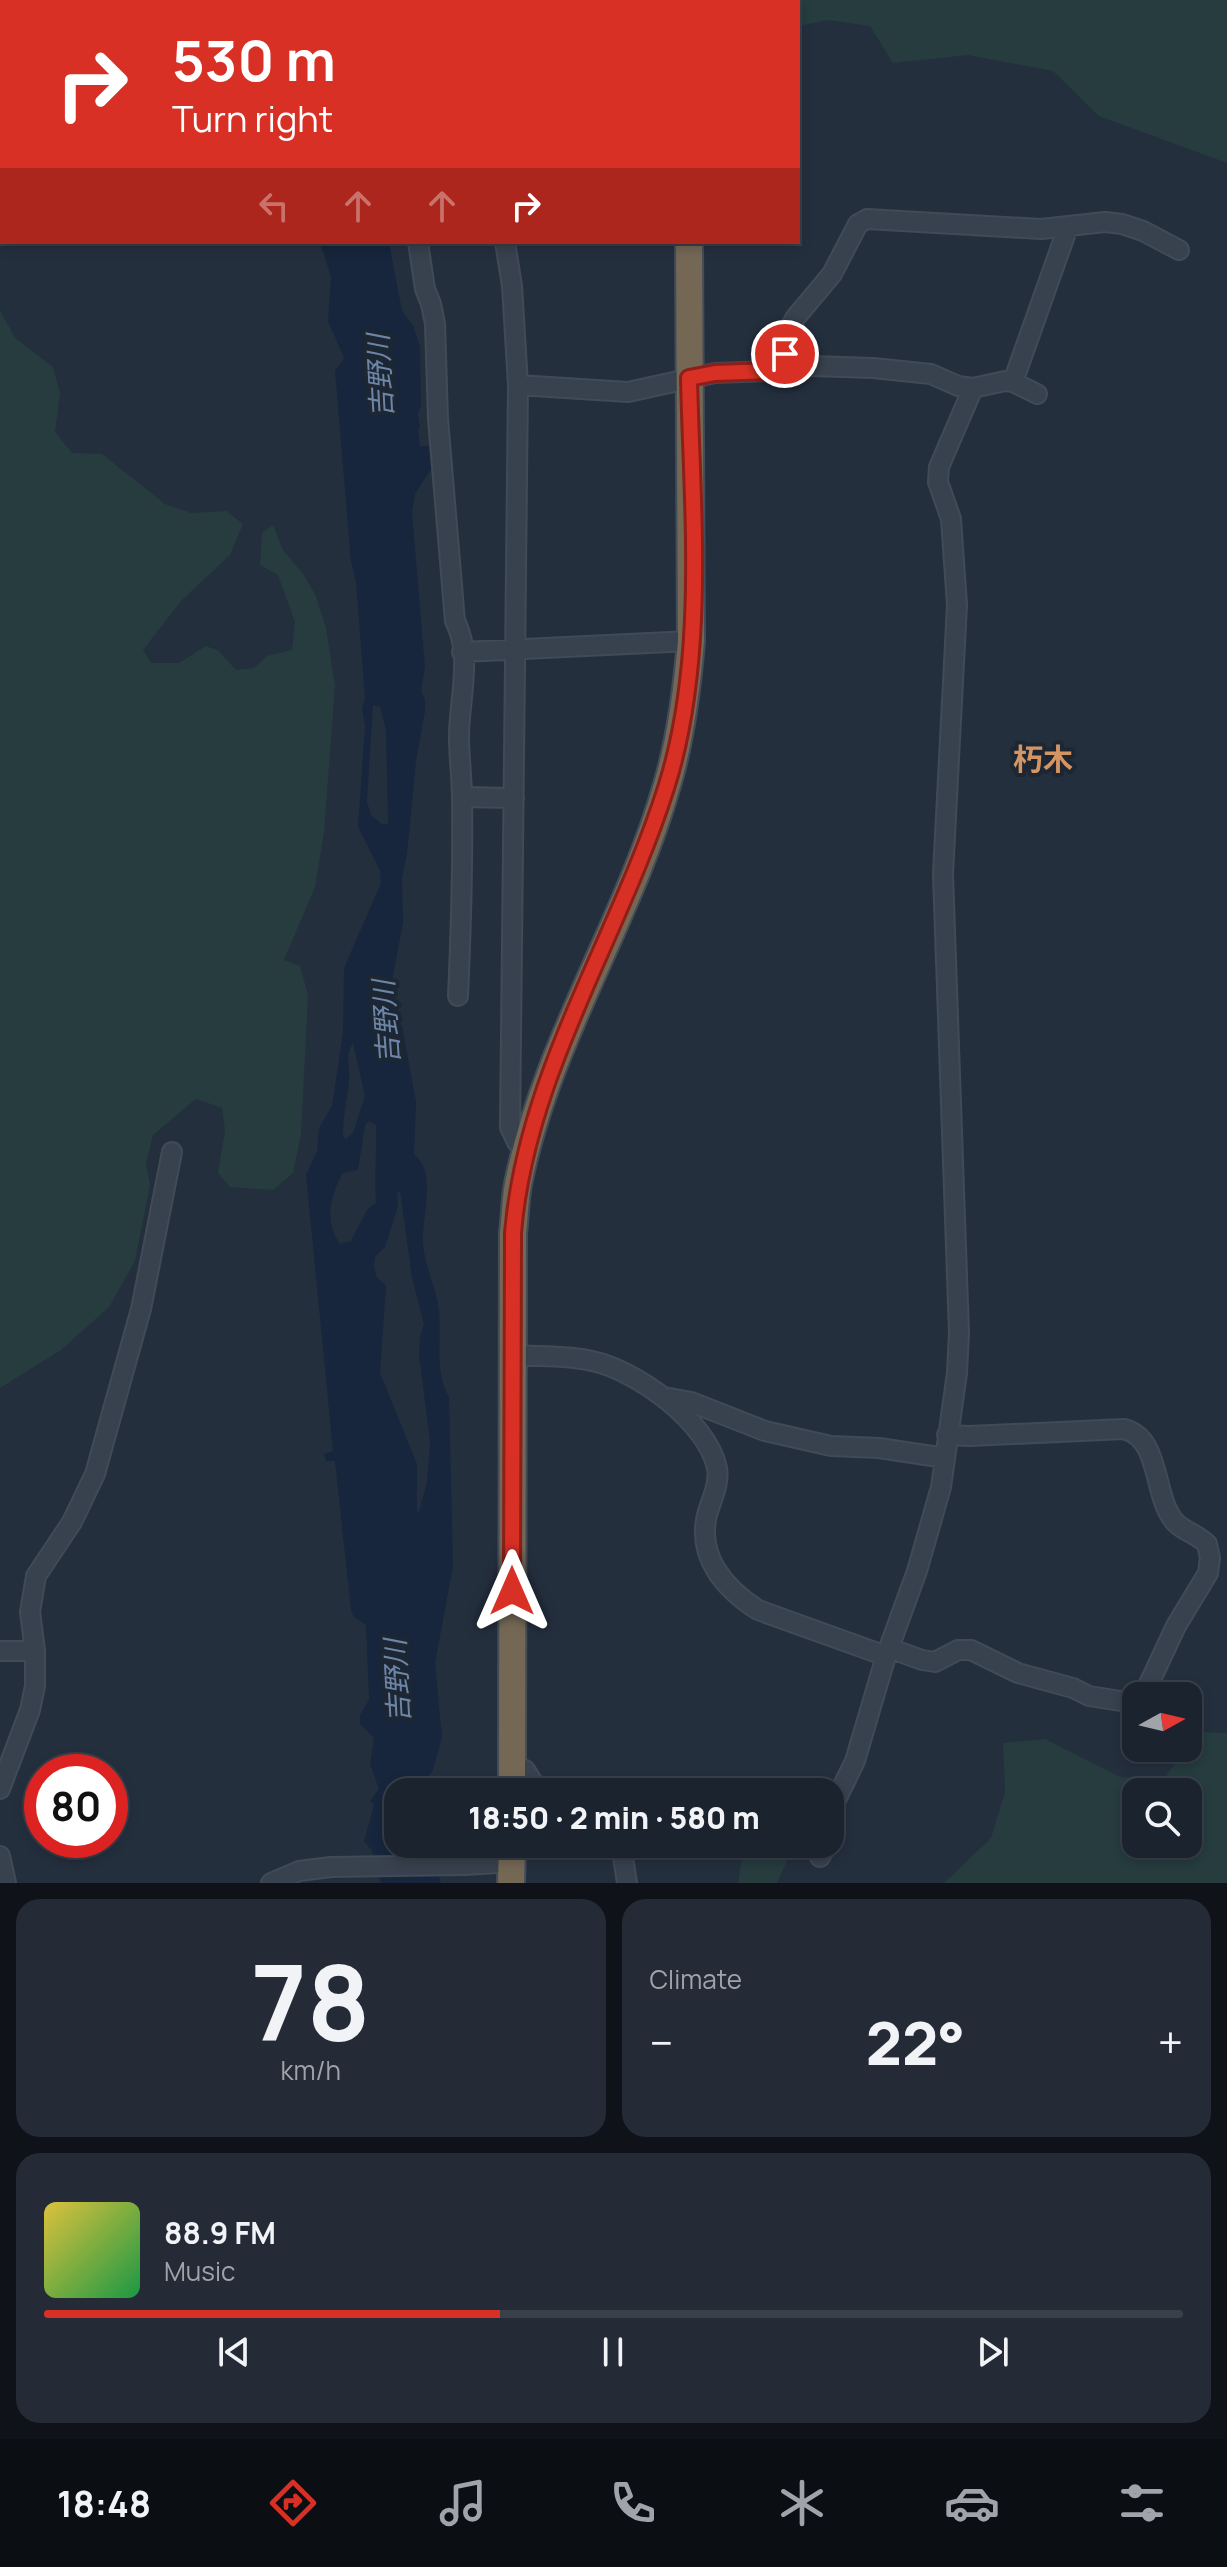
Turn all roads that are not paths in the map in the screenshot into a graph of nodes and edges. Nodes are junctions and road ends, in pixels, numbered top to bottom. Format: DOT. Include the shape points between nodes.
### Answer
graph roads {
  1 [pos="1068,227"];
  2 [pos="418,244"];
  3 [pos="505,244"];
  4 [pos="689,244"];
  5 [pos="1179,250"];
  6 [pos="782,365"];
  7 [pos="689,378"];
  8 [pos="1013,382"];
  9 [pos="518,385"];
  10 [pos="973,388"];
  11 [pos="1037,394"];
  12 [pos="691,641"];
  13 [pos="516,650"];
  14 [pos="462,652"];
  15 [pos="462,797"];
  16 [pos="514,798"];
  17 [pos="458,996"];
  18 [pos="527,1149"];
  19 [pos="172,1152"];
  20 [pos="512,1355"];
  21 [pos="664,1397"];
  22 [pos="947,1435"];
  23 [pos="945,1458"];
  24 [pos="0,1651"];
  25 [pos="35,1651"];
  26 [pos="887,1652"];
  27 [pos="1150,1682"];
  28 [pos="1122,1701"];
  29 [pos="512,1764"];
  30 [pos="512,1778"];
  31 [pos="530,1778"];
  32 [pos="844,1784"];
  33 [pos="0,1789"];
  34 [pos="0,1856"];
  35 [pos="623,1858"];
  36 [pos="512,1863"];
  37 [pos="6,1883"];
  38 [pos="271,1883"];
  39 [pos="627,1883"];
  1 -- 5 [label="street" via="1122,224"];
  1 -- 6 [label="street" via="867,219 858,224 822,289 789,329"];
  1 -- 8 [label="street"];
  2 -- 14 [label="street" via="435,324 438,419"];
  3 -- 9 [label="street"];
  4 -- 7 [label="highway"];
  6 -- 7 [label="street" via="770,371"];
  6 -- 10 [label="street" via="931,374"];
  7 -- 9 [label="street" via="628,392"];
  7 -- 12 [label="highway"];
  8 -- 10 [label="street"];
  8 -- 11 [label="street"];
  9 -- 13 [label="street"];
  10 -- 22 [label="street" via="939,467 938,482 951,519 957,605 943,874 959,1333"];
  12 -- 13 [label="street"];
  12 -- 18 [label="highway" via="687,690 667,787 562,1042"];
  13 -- 14 [label="street"];
  13 -- 16 [label="street"];
  14 -- 15 [label="street"];
  15 -- 16 [label="street"];
  15 -- 17 [label="street"];
  16 -- 18 [label="street" via="510,1127"];
  18 -- 20 [label="highway" via="513,1233"];
  19 -- 25 [label="street" via="141,1309 95,1474 72,1522 36,1576 30,1612"];
  20 -- 21 [label="street" via="591,1361 629,1374"];
  20 -- 29 [label="highway"];
  21 -- 23 [label="street" via="765,1431 831,1446"];
  21 -- 26 [label="street" via="690,1421 717,1466 704,1545 739,1598 758,1610"];
  22 -- 23 [label="street"];
  22 -- 27 [label="street" via="1124,1429 1140,1436 1175,1523 1207,1544 1210,1558 1208,1573"];
  23 -- 26 [label="street" via="917,1571"];
  24 -- 25 [label="street"];
  25 -- 33 [label="street" via="30,1710"];
  26 -- 28 [label="street" via="935,1662 958,1650 971,1650 1018,1673"];
  26 -- 32 [label="street"];
  29 -- 30 [label="highway"];
  29 -- 31 [label="street"];
  34 -- 37 [label="street"];
  35 -- 39 [label="street"];
  36 -- 38 [label="street" via="331,1867 299,1871"];
}
